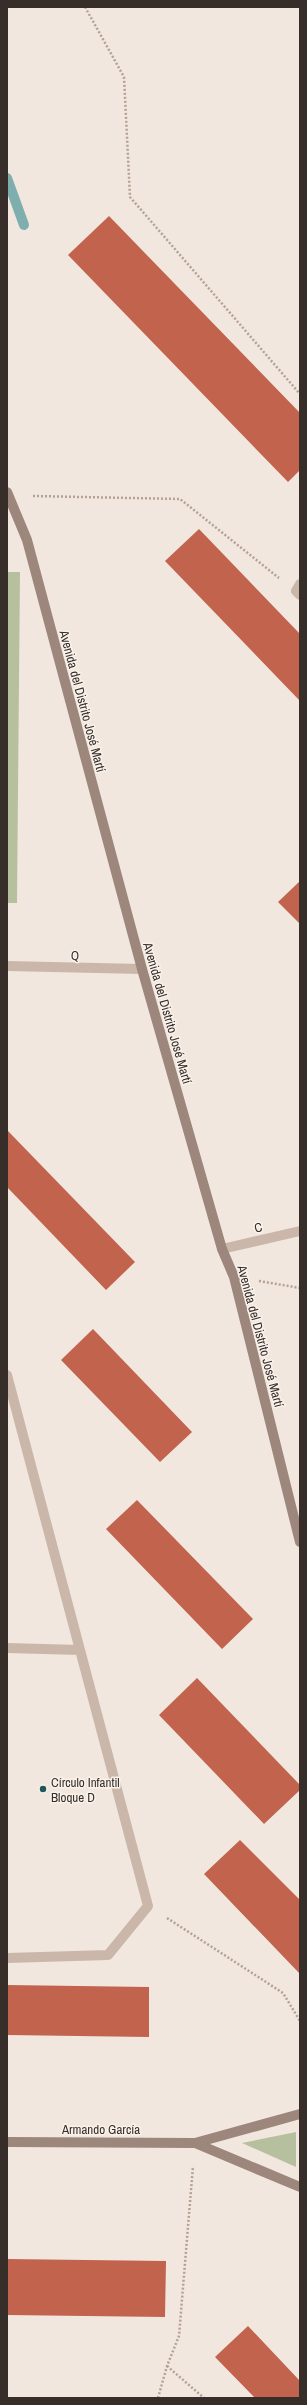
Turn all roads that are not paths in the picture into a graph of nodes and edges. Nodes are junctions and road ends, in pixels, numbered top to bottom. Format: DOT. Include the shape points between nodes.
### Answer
graph roads {
  1 [pos="8,494"];
  2 [pos="7,966"];
  3 [pos="142,969"];
  4 [pos="300,1230"];
  5 [pos="222,1249"];
  6 [pos="7,1375"];
  7 [pos="300,1542"];
  8 [pos="7,1648"];
  9 [pos="80,1650"];
  10 [pos="7,1958"];
  11 [pos="300,2114"];
  12 [pos="7,2142"];
  13 [pos="195,2143"];
  14 [pos="300,2187"];
  1 -- 3 [label="main road, Avenida del Distrito José Martí" via="27,540"];
  2 -- 3 [label="street, Q"];
  3 -- 5 [label="main road, Avenida del Distrito José Martí"];
  4 -- 5 [label="street, C"];
  5 -- 7 [label="main road, Avenida del Distrito José Martí" via="234,1277"];
  6 -- 9 [label="street"];
  8 -- 9 [label="street"];
  9 -- 10 [label="street" via="148,1906 108,1954"];
  11 -- 13 [label="main road, Armando García"];
  12 -- 13 [label="main road, Armando García"];
  13 -- 14 [label="main road, Armando García"];
}
